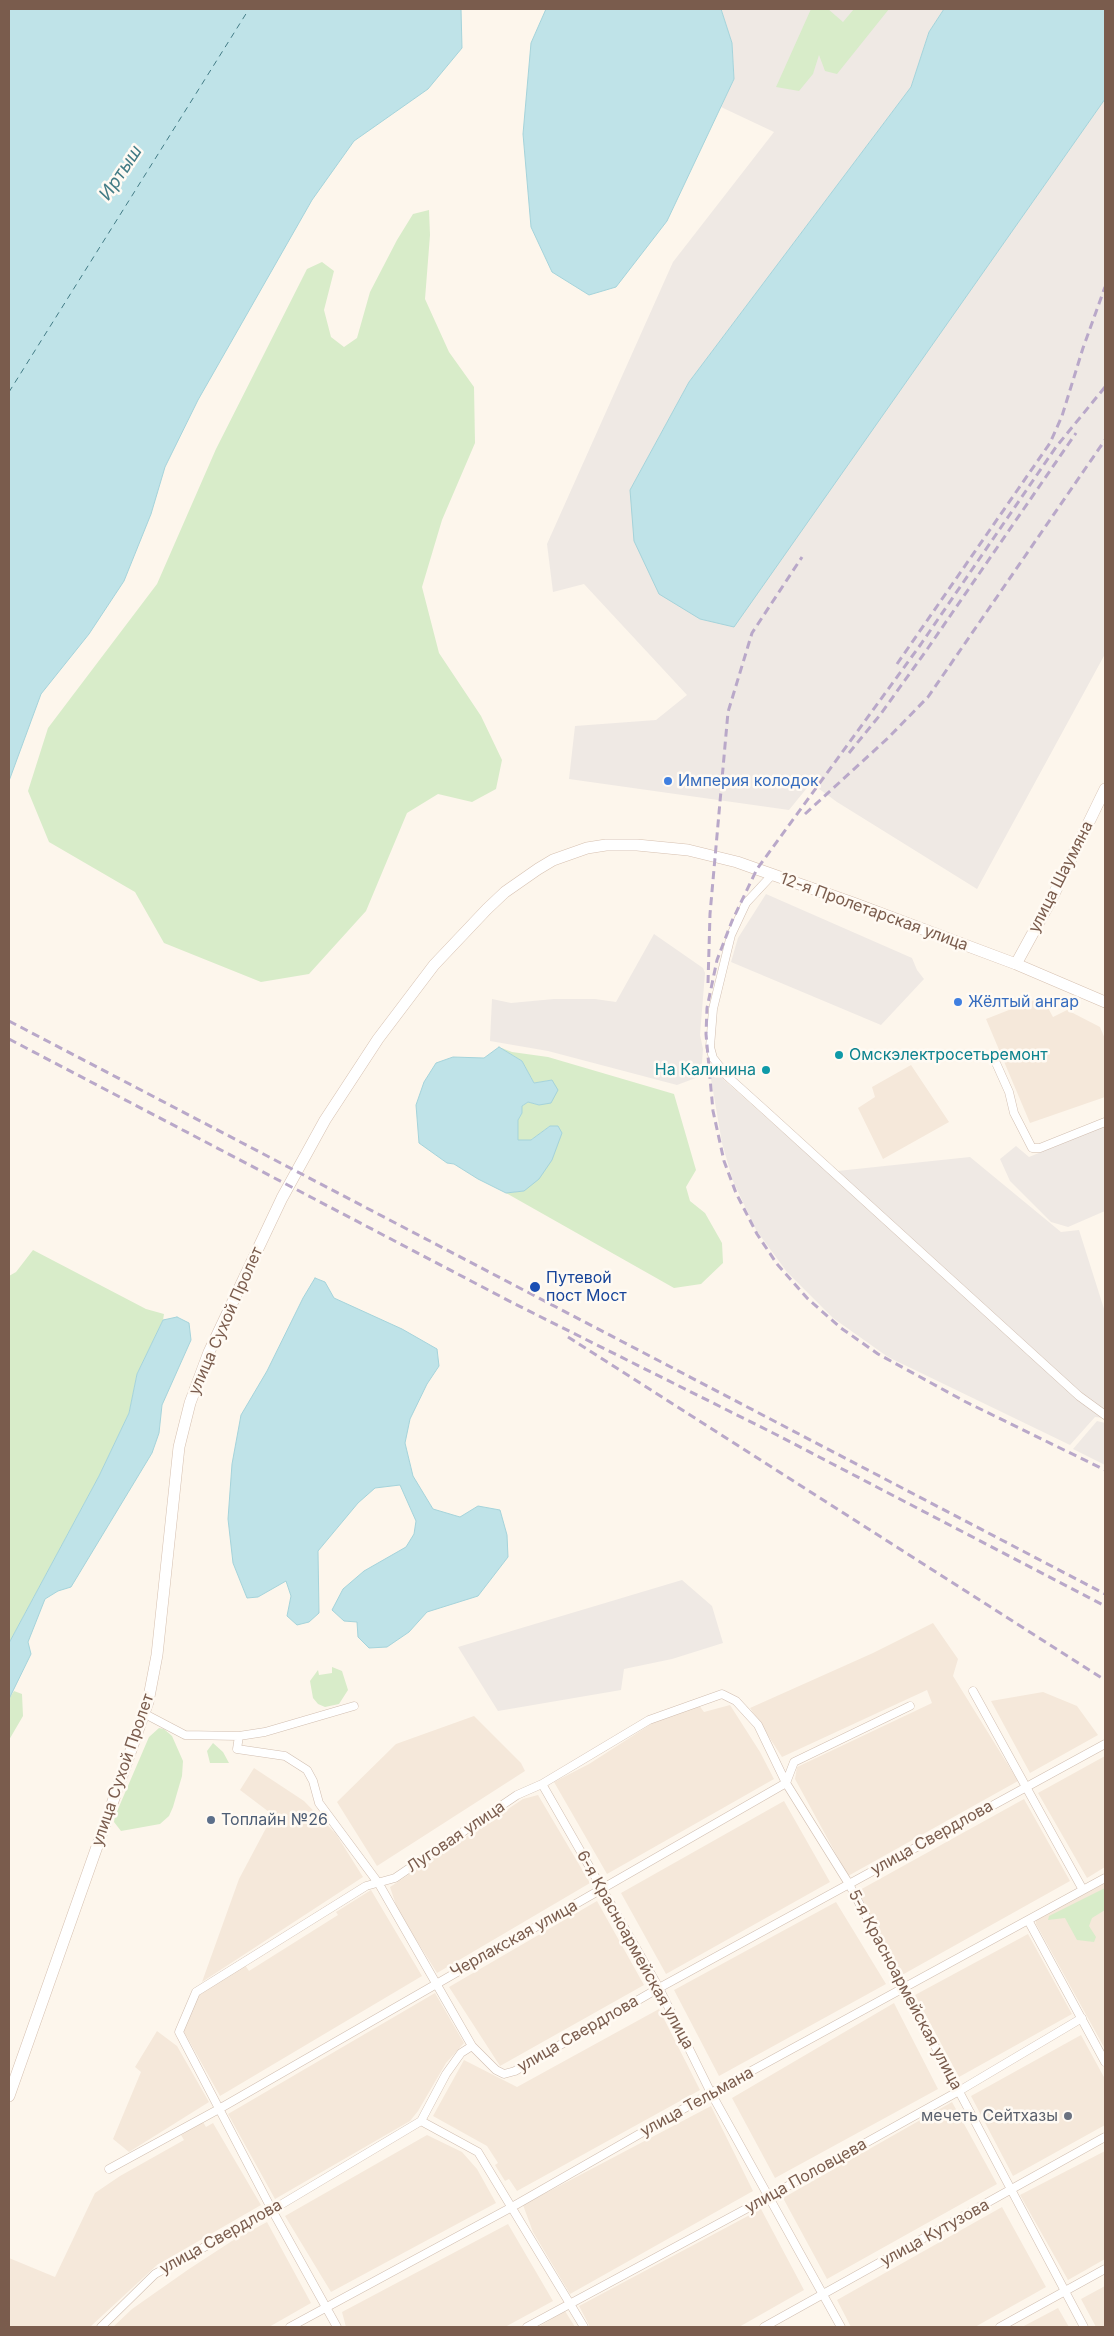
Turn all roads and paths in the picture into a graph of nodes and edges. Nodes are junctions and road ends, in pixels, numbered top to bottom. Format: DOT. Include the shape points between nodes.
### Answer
graph roads {
  1 [pos="1105,790"];
  2 [pos="637,845"];
  3 [pos="772,875"];
  4 [pos="1016,964"];
  5 [pos="1105,1002"];
  6 [pos="996,1063"];
  7 [pos="1105,1122"];
  8 [pos="1105,1415"];
  9 [pos="973,1691"];
  10 [pos="722,1694"];
  11 [pos="354,1706"];
  12 [pos="910,1706"];
  13 [pos="145,1714"];
  14 [pos="239,1736"];
  15 [pos="1105,1744"];
  16 [pos="786,1783"];
  17 [pos="542,1784"];
  18 [pos="1026,1786"];
  19 [pos="1105,1878"];
  20 [pos="379,1884"];
  21 [pos="849,1884"];
  22 [pos="601,1890"];
  23 [pos="1083,1890"];
  24 [pos="1028,1920"];
  25 [pos="435,1984"];
  26 [pos="659,1988"];
  27 [pos="904,1989"];
  28 [pos="1082,2018"];
  29 [pos="472,2046"];
  30 [pos="1105,2062"];
  31 [pos="959,2091"];
  32 [pos="711,2093"];
  33 [pos="9,2096"];
  34 [pos="219,2109"];
  35 [pos="421,2121"];
  36 [pos="1105,2137"];
  37 [pos="109,2169"];
  38 [pos="1011,2190"];
  39 [pos="770,2196"];
  40 [pos="512,2207"];
  41 [pos="272,2210"];
  42 [pos="1105,2270"];
  43 [pos="1066,2290"];
  44 [pos="825,2294"];
  45 [pos="570,2304"];
  46 [pos="326,2308"];
  47 [pos="101,2327"];
  48 [pos="290,2327"];
  49 [pos="337,2327"];
  50 [pos="527,2327"];
  51 [pos="584,2327"];
  52 [pos="764,2327"];
  53 [pos="842,2327"];
  54 [pos="1000,2327"];
  55 [pos="1084,2327"];
  1 -- 4 [label="main road, улица Шаумяна"];
  2 -- 3 [label="main road, 12-я Пролетарская улица" via="716,856"];
  2 -- 13 [label="main road, улица Сухой Пролет" via="606,845 572,853 538,869 505,892 434,965 378,1039 326,1120 278,1206 221,1324 190,1403 180,1447 157,1655"];
  3 -- 4 [label="main road, 12-я Пролетарская улица"];
  3 -- 8 [label="street" via="746,903 731,935 713,1009 710,1041 713,1058 727,1076 1079,1396"];
  4 -- 5 [label="main road, 12-я Пролетарская улица"];
  6 -- 7 [label="street" via="1014,1113 1032,1148 1040,1148"];
  9 -- 18 [label="street"];
  10 -- 16 [label="street, 5-я Красноармейская улица" via="736,1701 758,1725"];
  10 -- 17 [label="street, Луговая улица" via="649,1720"];
  11 -- 14 [label="street" via="265,1732"];
  12 -- 16 [label="street" via="794,1762"];
  13 -- 14 [label="street" via="185,1735"];
  13 -- 33 [label="main road, улица Сухой Пролет"];
  14 -- 20 [label="street, улица Свердлова" via="237,1749 285,1756 307,1770 319,1803"];
  15 -- 18 [label="street, улица Свердлова"];
  16 -- 21 [label="street, 5-я Красноармейская улица"];
  16 -- 22 [label="street, Черлакская улица"];
  17 -- 20 [label="street, Луговая улица" via="517,1795 428,1857"];
  17 -- 22 [label="street, 6-я Красноармейская улица"];
  18 -- 21 [label="street, улица Свердлова"];
  18 -- 23 [label="street"];
  19 -- 23 [label="street, улица Тельмана"];
  20 -- 25 [label="street, улица Свердлова"];
  20 -- 34 [label="street, Луговая улица" via="366,1886 196,1992 179,2032"];
  21 -- 26 [label="street, улица Свердлова"];
  21 -- 27 [label="street, 5-я Красноармейская улица"];
  22 -- 25 [label="street, Черлакская улица"];
  22 -- 26 [label="street, 6-я Красноармейская улица"];
  23 -- 24 [label="street, улица Тельмана"];
  24 -- 27 [label="street, улица Тельмана"];
  24 -- 28 [label="street"];
  25 -- 29 [label="street, улица Свердлова"];
  25 -- 34 [label="street, Черлакская улица"];
  26 -- 29 [label="street, улица Свердлова" via="515,2071 504,2074 496,2070"];
  26 -- 32 [label="street, 6-я Красноармейская улица"];
  27 -- 31 [label="street, 5-я Красноармейская улица"];
  27 -- 32 [label="street, улица Тельмана"];
  28 -- 30 [label="street"];
  28 -- 31 [label="street, улица Половцева"];
  29 -- 35 [label="street" via="462,2053 446,2074"];
  31 -- 38 [label="street, 5-я Красноармейская улица"];
  31 -- 39 [label="street, улица Половцева"];
  32 -- 39 [label="street, 6-я Красноармейская улица"];
  32 -- 40 [label="street, улица Тельмана"];
  34 -- 37 [label="street, Черлакская улица"];
  34 -- 41 [label="street"];
  35 -- 40 [label="street" via="478,2152"];
  35 -- 41 [label="street, улица Свердлова"];
  36 -- 38 [label="street, улица Кутузова"];
  38 -- 43 [label="street, 5-я Красноармейская улица"];
  38 -- 44 [label="street, улица Кутузова"];
  39 -- 44 [label="street, 6-я Красноармейская улица"];
  39 -- 45 [label="street, улица Половцева"];
  40 -- 45 [label="street"];
  40 -- 46 [label="street, улица Тельмана"];
  41 -- 46 [label="street"];
  41 -- 47 [label="street, улица Свердлова" via="155,2274"];
  42 -- 43 [label="street"];
  43 -- 54 [label="street"];
  43 -- 55 [label="street, 5-я Красноармейская улица"];
  44 -- 52 [label="street, улица Кутузова"];
  44 -- 53 [label="street, 6-я Красноармейская улица"];
  45 -- 50 [label="street, улица Половцева"];
  45 -- 51 [label="street"];
  46 -- 48 [label="street, улица Тельмана"];
  46 -- 49 [label="street"];
}
